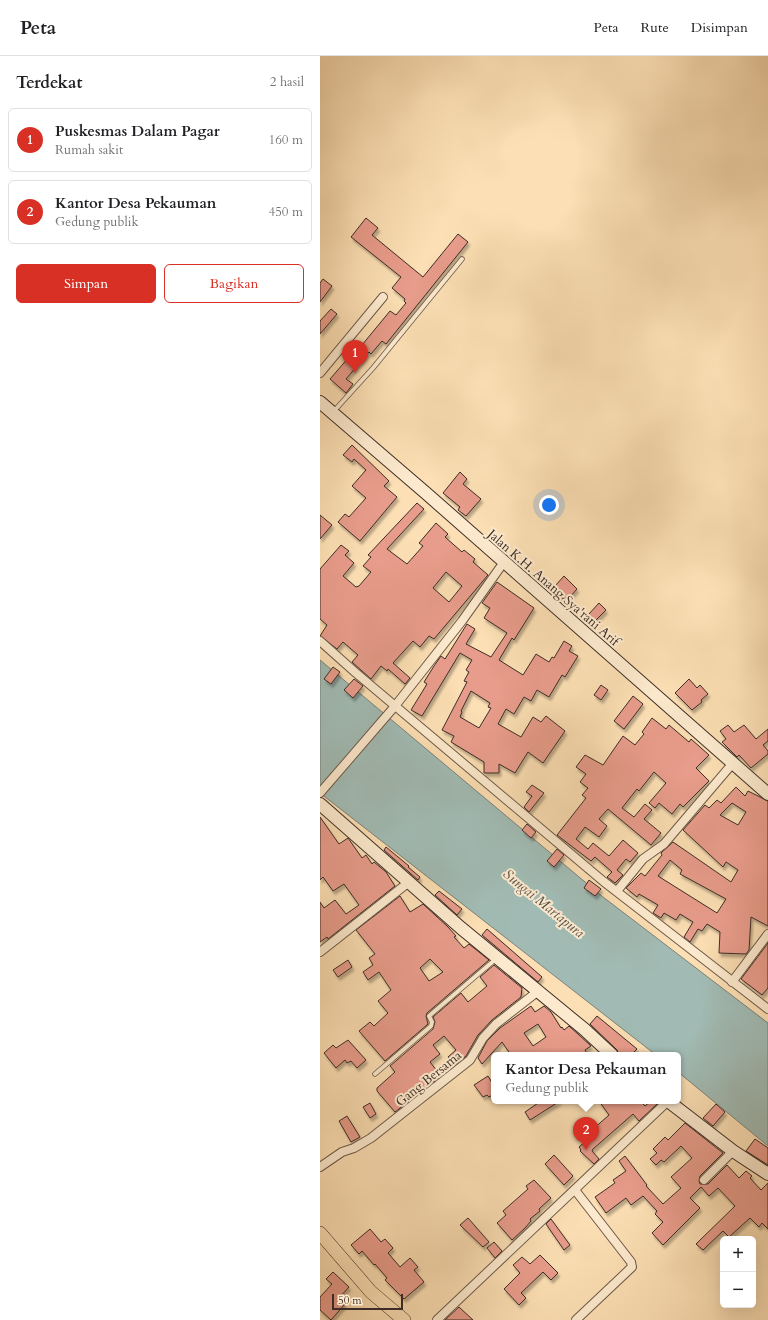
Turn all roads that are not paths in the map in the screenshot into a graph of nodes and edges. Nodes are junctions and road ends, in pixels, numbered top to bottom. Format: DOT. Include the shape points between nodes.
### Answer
graph roads {
  1 [pos="462,259"];
  2 [pos="383,297"];
  3 [pos="320,373"];
  4 [pos="320,402"];
  5 [pos="333,413"];
  6 [pos="504,562"];
  7 [pos="320,641"];
  8 [pos="395,706"];
  9 [pos="733,763"];
  10 [pos="320,793"];
  11 [pos="768,794"];
  12 [pos="320,804"];
  13 [pos="409,882"];
  14 [pos="617,891"];
  15 [pos="768,934"];
  16 [pos="320,952"];
  17 [pos="497,958"];
  18 [pos="732,982"];
  19 [pos="537,992"];
  20 [pos="768,1009"];
  21 [pos="609,1052"];
  22 [pos="375,1074"];
  23 [pos="665,1104"];
  24 [pos="672,1104"];
  25 [pos="733,1150"];
  26 [pos="320,1167"];
  27 [pos="768,1174"];
  28 [pos="704,1180"];
  29 [pos="576,1190"];
  30 [pos="320,1233"];
  31 [pos="404,1320"];
  32 [pos="437,1320"];
  33 [pos="576,1320"];
  1 -- 5 [label="lane"];
  2 -- 3 [label="street"];
  4 -- 5 [label="street, Jalan K.H. Anang Sya'rani Arif"];
  5 -- 6 [label="street, Jalan K.H. Anang Sya'rani Arif"];
  6 -- 8 [label="street" via="462,621"];
  6 -- 9 [label="street, Jalan K.H. Anang Sya'rani Arif"];
  7 -- 8 [label="street"];
  8 -- 10 [label="street"];
  8 -- 14 [label="street"];
  9 -- 11 [label="street, Jalan K.H. Anang Sya'rani Arif"];
  9 -- 14 [label="street" via="664,844 643,859"];
  12 -- 13 [label="street"];
  13 -- 16 [label="street"];
  13 -- 17 [label="street"];
  14 -- 18 [label="street"];
  15 -- 18 [label="street"];
  17 -- 19 [label="street"];
  17 -- 22 [label="lane" via="429,1016 431,1026"];
  18 -- 20 [label="street"];
  19 -- 21 [label="street"];
  19 -- 26 [label="street, Gang Bersama" via="496,1024 483,1038 470,1060 372,1138 342,1152"];
  23 -- 29 [label="street"];
  24 -- 25 [label="street"];
  25 -- 27 [label="street"];
  25 -- 28 [label="street"];
  29 -- 32 [label="street"];
  29 -- 33 [label="street" via="631,1262 632,1267"];
  30 -- 31 [label="main road" via="371,1292"];
}
